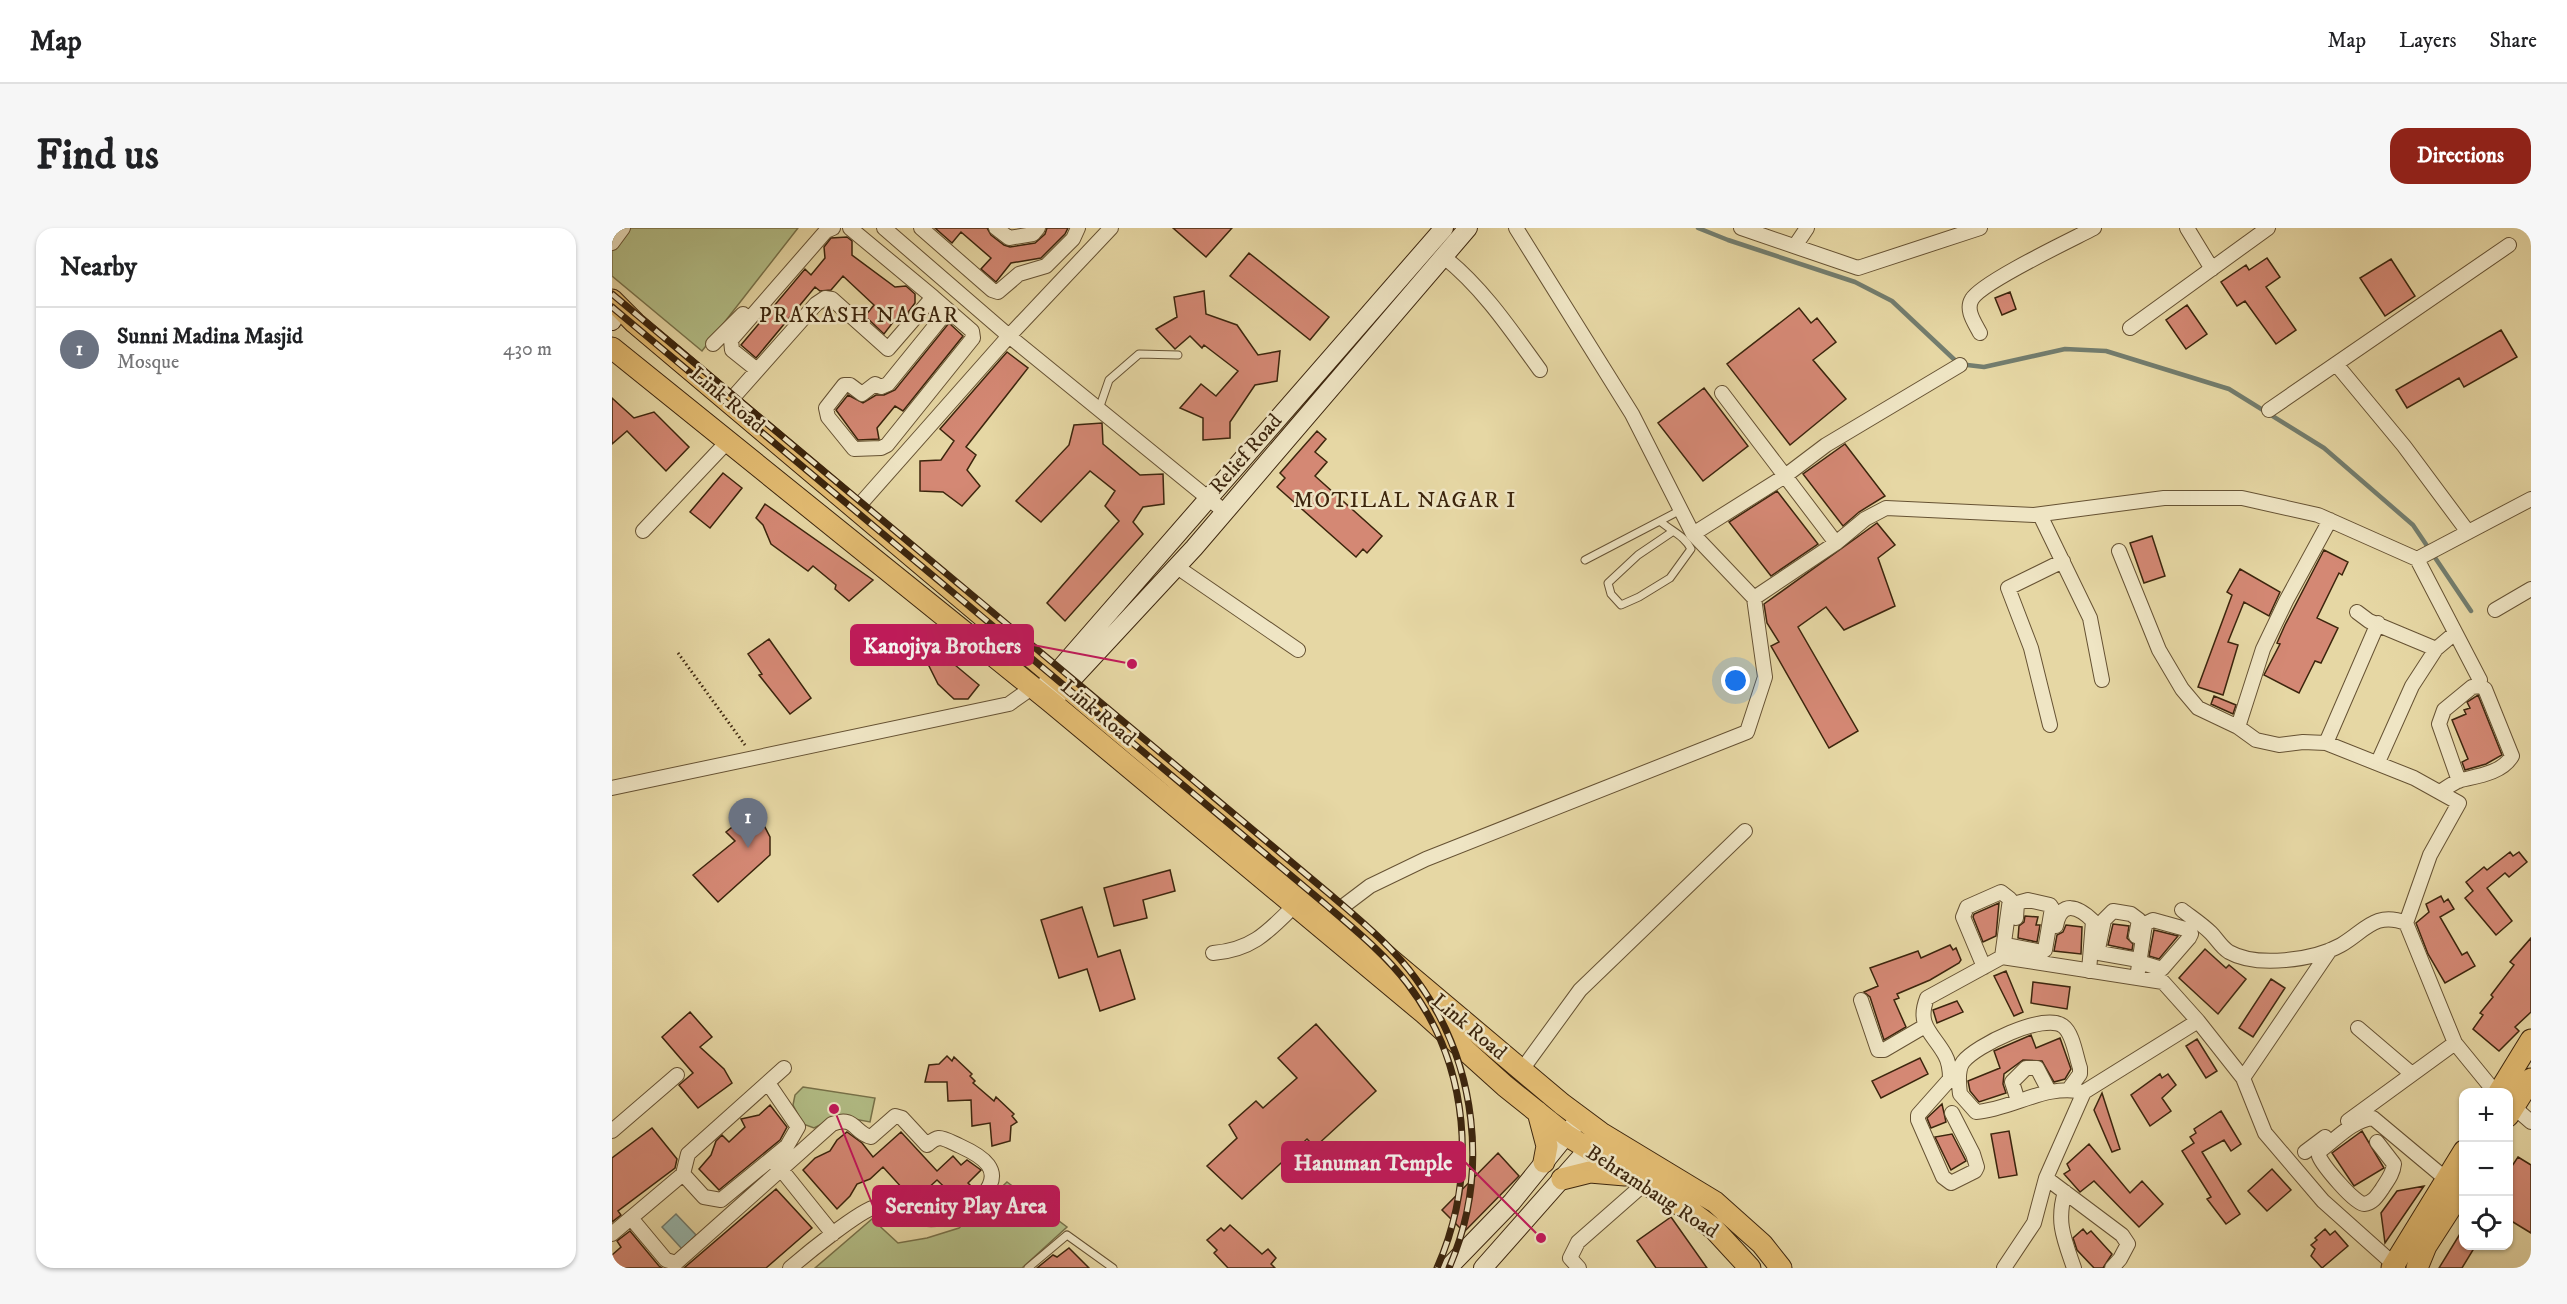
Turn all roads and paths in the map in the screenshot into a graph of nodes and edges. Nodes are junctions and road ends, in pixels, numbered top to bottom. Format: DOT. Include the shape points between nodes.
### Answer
graph roads {
  1 [pos="623,228"];
  2 [pos="833,228"];
  3 [pos="850,228"];
  4 [pos="885,228"];
  5 [pos="921,228"];
  6 [pos="996,228"];
  7 [pos="1038,228"];
  8 [pos="1078,228"];
  9 [pos="1444,228"];
  10 [pos="1468,228"];
  11 [pos="1516,228"];
  12 [pos="1742,228"];
  13 [pos="1807,228"];
  14 [pos="2094,228"];
  15 [pos="2187,228"];
  16 [pos="2268,228"];
  17 [pos="1978,229"];
  18 [pos="1104,230"];
  19 [pos="612,243"];
  20 [pos="2509,245"];
  21 [pos="1795,246"];
  22 [pos="1444,257"];
  23 [pos="2212,268"];
  24 [pos="1034,270"];
  25 [pos="1054,288"];
  26 [pos="933,297"];
  27 [pos="758,298"];
  28 [pos="614,310"];
  29 [pos="948,310"];
  30 [pos="2130,328"];
  31 [pos="1980,333"];
  32 [pos="1009,336"];
  33 [pos="713,344"];
  34 [pos="612,348"];
  35 [pos="888,349"];
  36 [pos="1178,355"];
  37 [pos="905,364"];
  38 [pos="2336,364"];
  39 [pos="1960,365"];
  40 [pos="757,370"];
  41 [pos="1540,370"];
  42 [pos="1722,393"];
  43 [pos="730,401"];
  44 [pos="1099,409"];
  45 [pos="2269,410"];
  46 [pos="728,441"];
  47 [pos="1785,476"];
  48 [pos="1210,498"];
  49 [pos="2531,499"];
  50 [pos="856,509"];
  51 [pos="1679,511"];
  52 [pos="1225,512"];
  53 [pos="2040,515"];
  54 [pos="2330,520"];
  55 [pos="1660,521"];
  56 [pos="643,531"];
  57 [pos="1672,532"];
  58 [pos="2468,532"];
  59 [pos="1693,534"];
  60 [pos="1836,543"];
  61 [pos="2119,551"];
  62 [pos="2417,559"];
  63 [pos="1585,560"];
  64 [pos="2063,561"];
  65 [pos="1177,567"];
  66 [pos="2531,589"];
  67 [pos="1754,598"];
  68 [pos="2495,610"];
  69 [pos="2357,612"];
  70 [pos="2378,623"];
  71 [pos="2455,633"];
  72 [pos="2436,649"];
  73 [pos="1298,650"];
  74 [pos="678,653"];
  75 [pos="1060,680"];
  76 [pos="2102,680"];
  77 [pos="2480,680"];
  78 [pos="1041,694"];
  79 [pos="2050,725"];
  80 [pos="2238,727"];
  81 [pos="2326,743"];
  82 [pos="755,759"];
  83 [pos="2378,762"];
  84 [pos="2459,781"];
  85 [pos="612,788"];
  86 [pos="2440,792"];
  87 [pos="1745,831"];
  88 [pos="1295,905"];
  89 [pos="2182,910"];
  90 [pos="1333,914"];
  91 [pos="2406,923"];
  92 [pos="2330,950"];
  93 [pos="2007,952"];
  94 [pos="1213,953"];
  95 [pos="2136,961"];
  96 [pos="1982,962"];
  97 [pos="2049,964"];
  98 [pos="2089,970"];
  99 [pos="2134,977"];
  100 [pos="1861,1000"];
  101 [pos="2198,1021"];
  102 [pos="1925,1026"];
  103 [pos="2358,1028"];
  104 [pos="2531,1040"];
  105 [pos="2455,1042"];
  106 [pos="784,1068"];
  107 [pos="1521,1071"];
  108 [pos="2412,1074"];
  109 [pos="677,1075"];
  110 [pos="2243,1078"];
  111 [pos="2531,1079"];
  112 [pos="768,1083"];
  113 [pos="2493,1088"];
  114 [pos="2511,1088"];
  115 [pos="2068,1089"];
  116 [pos="2049,1090"];
  117 [pos="2084,1092"];
  118 [pos="2513,1095"];
  119 [pos="2018,1101"];
  120 [pos="2513,1108"];
  121 [pos="1952,1113"];
  122 [pos="1543,1117"];
  123 [pos="1580,1118"];
  124 [pos="2531,1122"];
  125 [pos="612,1131"];
  126 [pos="1601,1133"];
  127 [pos="1566,1135"];
  128 [pos="2376,1142"];
  129 [pos="1588,1150"];
  130 [pos="2306,1152"];
  131 [pos="772,1158"];
  132 [pos="1544,1162"];
  133 [pos="781,1170"];
  134 [pos="683,1174"];
  135 [pos="2046,1178"];
  136 [pos="1562,1179"];
  137 [pos="1638,1180"];
  138 [pos="2457,1185"];
  139 [pos="2065,1192"];
  140 [pos="631,1218"];
  141 [pos="612,1234"];
  142 [pos="834,1234"];
  143 [pos="1742,1265"];
  144 [pos="2009,1266"];
  145 [pos="2395,1267"];
  146 [pos="790,1268"];
  147 [pos="1028,1268"];
  148 [pos="1113,1268"];
  149 [pos="1448,1268"];
  150 [pos="1483,1268"];
  151 [pos="1579,1268"];
  152 [pos="1781,1268"];
  153 [pos="2074,1268"];
  154 [pos="2112,1268"];
  155 [pos="2417,1268"];
  1 -- 19 [label="street"];
  2 -- 40 [label="street" via="826,231 731,340 732,350"];
  3 -- 26 [label="street"];
  4 -- 32 [label="street"];
  5 -- 24 [label="street" via="996,292 1018,274"];
  6 -- 7 [label="street" via="1009,238 1033,234"];
  8 -- 24 [label="street" via="1073,240 1051,261"];
  9 -- 48 [label="street, Relief Road"];
  10 -- 22 [label="street, Relief Road"];
  11 -- 51 [label="street" via="1632,414"];
  12 -- 21 [label="street"];
  13 -- 21 [label="street"];
  14 -- 31 [label="street" via="1983,288 1971,299 1969,311"];
  15 -- 23 [label="street"];
  16 -- 23 [label="street"];
  17 -- 21 [label="street" via="1858,268"];
  18 -- 25 [label="street"];
  20 -- 38 [label="street"];
  22 -- 41 [label="street" via="1476,287"];
  22 -- 52 [label="street, Relief Road"];
  23 -- 30 [label="street"];
  24 -- 25 [label="street"];
  25 -- 32 [label="street"];
  26 -- 29 [label="street"];
  26 -- 35 [label="street"];
  27 -- 33 [label="street"];
  28 -- 43 [label="main road, Link Road"];
  29 -- 37 [label="street"];
  29 -- 37 [label="street" via="972,331 973,339 886,445 854,449 828,417 826,408 844,385 862,394 875,384 884,386"];
  32 -- 44 [label="street"];
  32 -- 50 [label="street"];
  34 -- 46 [label="main road, Link Road"];
  35 -- 37 [label="street"];
  35 -- 40 [label="street" via="832,299 825,298"];
  36 -- 44 [label="lane" via="1139,354 1109,380"];
  38 -- 45 [label="street"];
  38 -- 58 [label="street"];
  39 -- 47 [label="street" via="1826,445"];
  40 -- 43 [label="street"];
  42 -- 47 [label="street"];
  43 -- 50 [label="main road, Link Road"];
  44 -- 48 [label="street"];
  46 -- 56 [label="street"];
  46 -- 78 [label="main road, Link Road"];
  47 -- 59 [label="street"];
  47 -- 60 [label="street"];
  48 -- 52 [label="street"];
  48 -- 75 [label="street, Relief Road"];
  49 -- 58 [label="street"];
  50 -- 75 [label="main road, Link Road"];
  51 -- 55 [label="lane"];
  51 -- 59 [label="street"];
  52 -- 65 [label="street, Relief Road"];
  53 -- 54 [label="street" via="2164,498 2242,498"];
  53 -- 60 [label="street" via="1886,508 1865,519"];
  53 -- 64 [label="street"];
  54 -- 62 [label="street"];
  54 -- 80 [label="street" via="2264,649"];
  55 -- 57 [label="lane"];
  55 -- 63 [label="lane"];
  57 -- 57 [label="lane" via="1687,540 1691,549 1670,578 1621,605 1611,594 1608,583 1638,555"];
  58 -- 62 [label="street"];
  59 -- 67 [label="street"];
  60 -- 67 [label="street"];
  61 -- 80 [label="street" via="2159,650 2182,689 2198,708"];
  62 -- 71 [label="street"];
  64 -- 76 [label="street" via="2090,618"];
  64 -- 79 [label="street" via="2008,588 2031,648"];
  65 -- 73 [label="street"];
  65 -- 75 [label="street, Relief Road" via="1110,641"];
  66 -- 68 [label="street"];
  67 -- 90 [label="street" via="1766,677 1747,732 1426,859 1370,886"];
  69 -- 70 [label="street"];
  70 -- 72 [label="street"];
  70 -- 81 [label="street"];
  71 -- 72 [label="street"];
  71 -- 77 [label="street"];
  72 -- 83 [label="street" via="2412,686"];
  74 -- 82 [label="path"];
  75 -- 78 [label="street, Relief Road"];
  75 -- 90 [label="main road, Link Road"];
  78 -- 82 [label="street"];
  78 -- 88 [label="main road, Link Road"];
  80 -- 81 [label="street" via="2256,740 2279,745"];
  81 -- 83 [label="street"];
  82 -- 85 [label="street"];
  83 -- 86 [label="street"];
  84 -- 84 [label="street" via="2499,768 2512,756 2485,689 2480,686 2472,687 2444,710 2439,724"];
  84 -- 86 [label="street"];
  86 -- 91 [label="street" via="2459,802 2430,855"];
  87 -- 107 [label="street" via="1580,990"];
  88 -- 94 [label="street" via="1263,937 1245,947"];
  88 -- 122 [label="main road, Link Road"];
  89 -- 92 [label="street" via="2221,946 2243,958 2304,958"];
  90 -- 107 [label="main road, Link Road"];
  91 -- 92 [label="street" via="2380,920"];
  91 -- 105 [label="street"];
  92 -- 110 [label="street"];
  93 -- 96 [label="street"];
  93 -- 96 [label="street" via="2010,899 2001,892 1964,912"];
  93 -- 97 [label="street"];
  95 -- 99 [label="street"];
  96 -- 102 [label="street" via="1927,998 1923,1010"];
  97 -- 98 [label="street"];
  97 -- 98 [label="street" via="2060,913 2072,908 2093,921"];
  98 -- 99 [label="street"];
  99 -- 101 [label="street" via="2163,982"];
  100 -- 102 [label="street" via="1878,1050"];
  101 -- 110 [label="street"];
  101 -- 117 [label="street"];
  102 -- 121 [label="street" via="1947,1057 1950,1078 1918,1115 1918,1120 1943,1177 1951,1183 1977,1167"];
  103 -- 108 [label="street"];
  104 -- 114 [label="main road"];
  105 -- 108 [label="street"];
  105 -- 113 [label="street"];
  106 -- 112 [label="street"];
  107 -- 123 [label="main road, Link Road"];
  108 -- 130 [label="street"];
  109 -- 125 [label="street"];
  110 -- 145 [label="street" via="2265,1133 2323,1201"];
  111 -- 118 [label="main road"];
  112 -- 131 [label="street" via="798,1127 787,1146"];
  112 -- 134 [label="street" via="688,1154"];
  115 -- 116 [label="street"];
  115 -- 117 [label="street"];
  115 -- 119 [label="street" via="2080,1074 2068,1032 2058,1023 2038,1022 2008,1033 1967,1058 1960,1067 1960,1094 1973,1111"];
  116 -- 119 [label="street"];
  116 -- 119 [label="street" via="2041,1071 2026,1068 2012,1082"];
  117 -- 135 [label="street"];
  120 -- 124 [label="street"];
  122 -- 127 [label="main road, Behrambaug Road"];
  122 -- 132 [label="main road" via="1547,1146"];
  123 -- 126 [label="main road, Link Road"];
  123 -- 127 [label="street"];
  126 -- 129 [label="street"];
  126 -- 152 [label="main road, Behrambaug Road" via="1715,1202 1762,1244"];
  127 -- 129 [label="main road, Behrambaug Road"];
  127 -- 132 [label="street"];
  128 -- 138 [label="street" via="2394,1164 2393,1172 2375,1199 2359,1203 2319,1156 2320,1151 2352,1126 2367,1119 2373,1118"];
  129 -- 136 [label="street"];
  129 -- 137 [label="main road, Behrambaug Road"];
  131 -- 133 [label="street"];
  131 -- 134 [label="street" via="721,1200 704,1197"];
  132 -- 149 [label="street" via="1512,1202"];
  133 -- 140 [label="street" via="676,1263 666,1260"];
  133 -- 142 [label="street"];
  133 -- 142 [label="street" via="832,1124 849,1122 872,1137 895,1116 902,1118 927,1145 941,1138 979,1154 991,1169 992,1182 982,1196 966,1209 941,1220 875,1207"];
  134 -- 140 [label="street"];
  135 -- 139 [label="street"];
  135 -- 144 [label="street" via="2034,1223"];
  136 -- 137 [label="main road" via="1590,1172"];
  136 -- 150 [label="street"];
  137 -- 143 [label="main road, Behrambaug Road" via="1714,1229"];
  137 -- 151 [label="street" via="1578,1242 1570,1258"];
  138 -- 145 [label="main road"];
  138 -- 155 [label="main road"];
  139 -- 153 [label="street" via="2060,1209 2061,1232"];
  139 -- 154 [label="street" via="2126,1240 2126,1249"];
  140 -- 141 [label="street"];
  142 -- 146 [label="street"];
  147 -- 148 [label="lane" via="1067,1235"];
}
